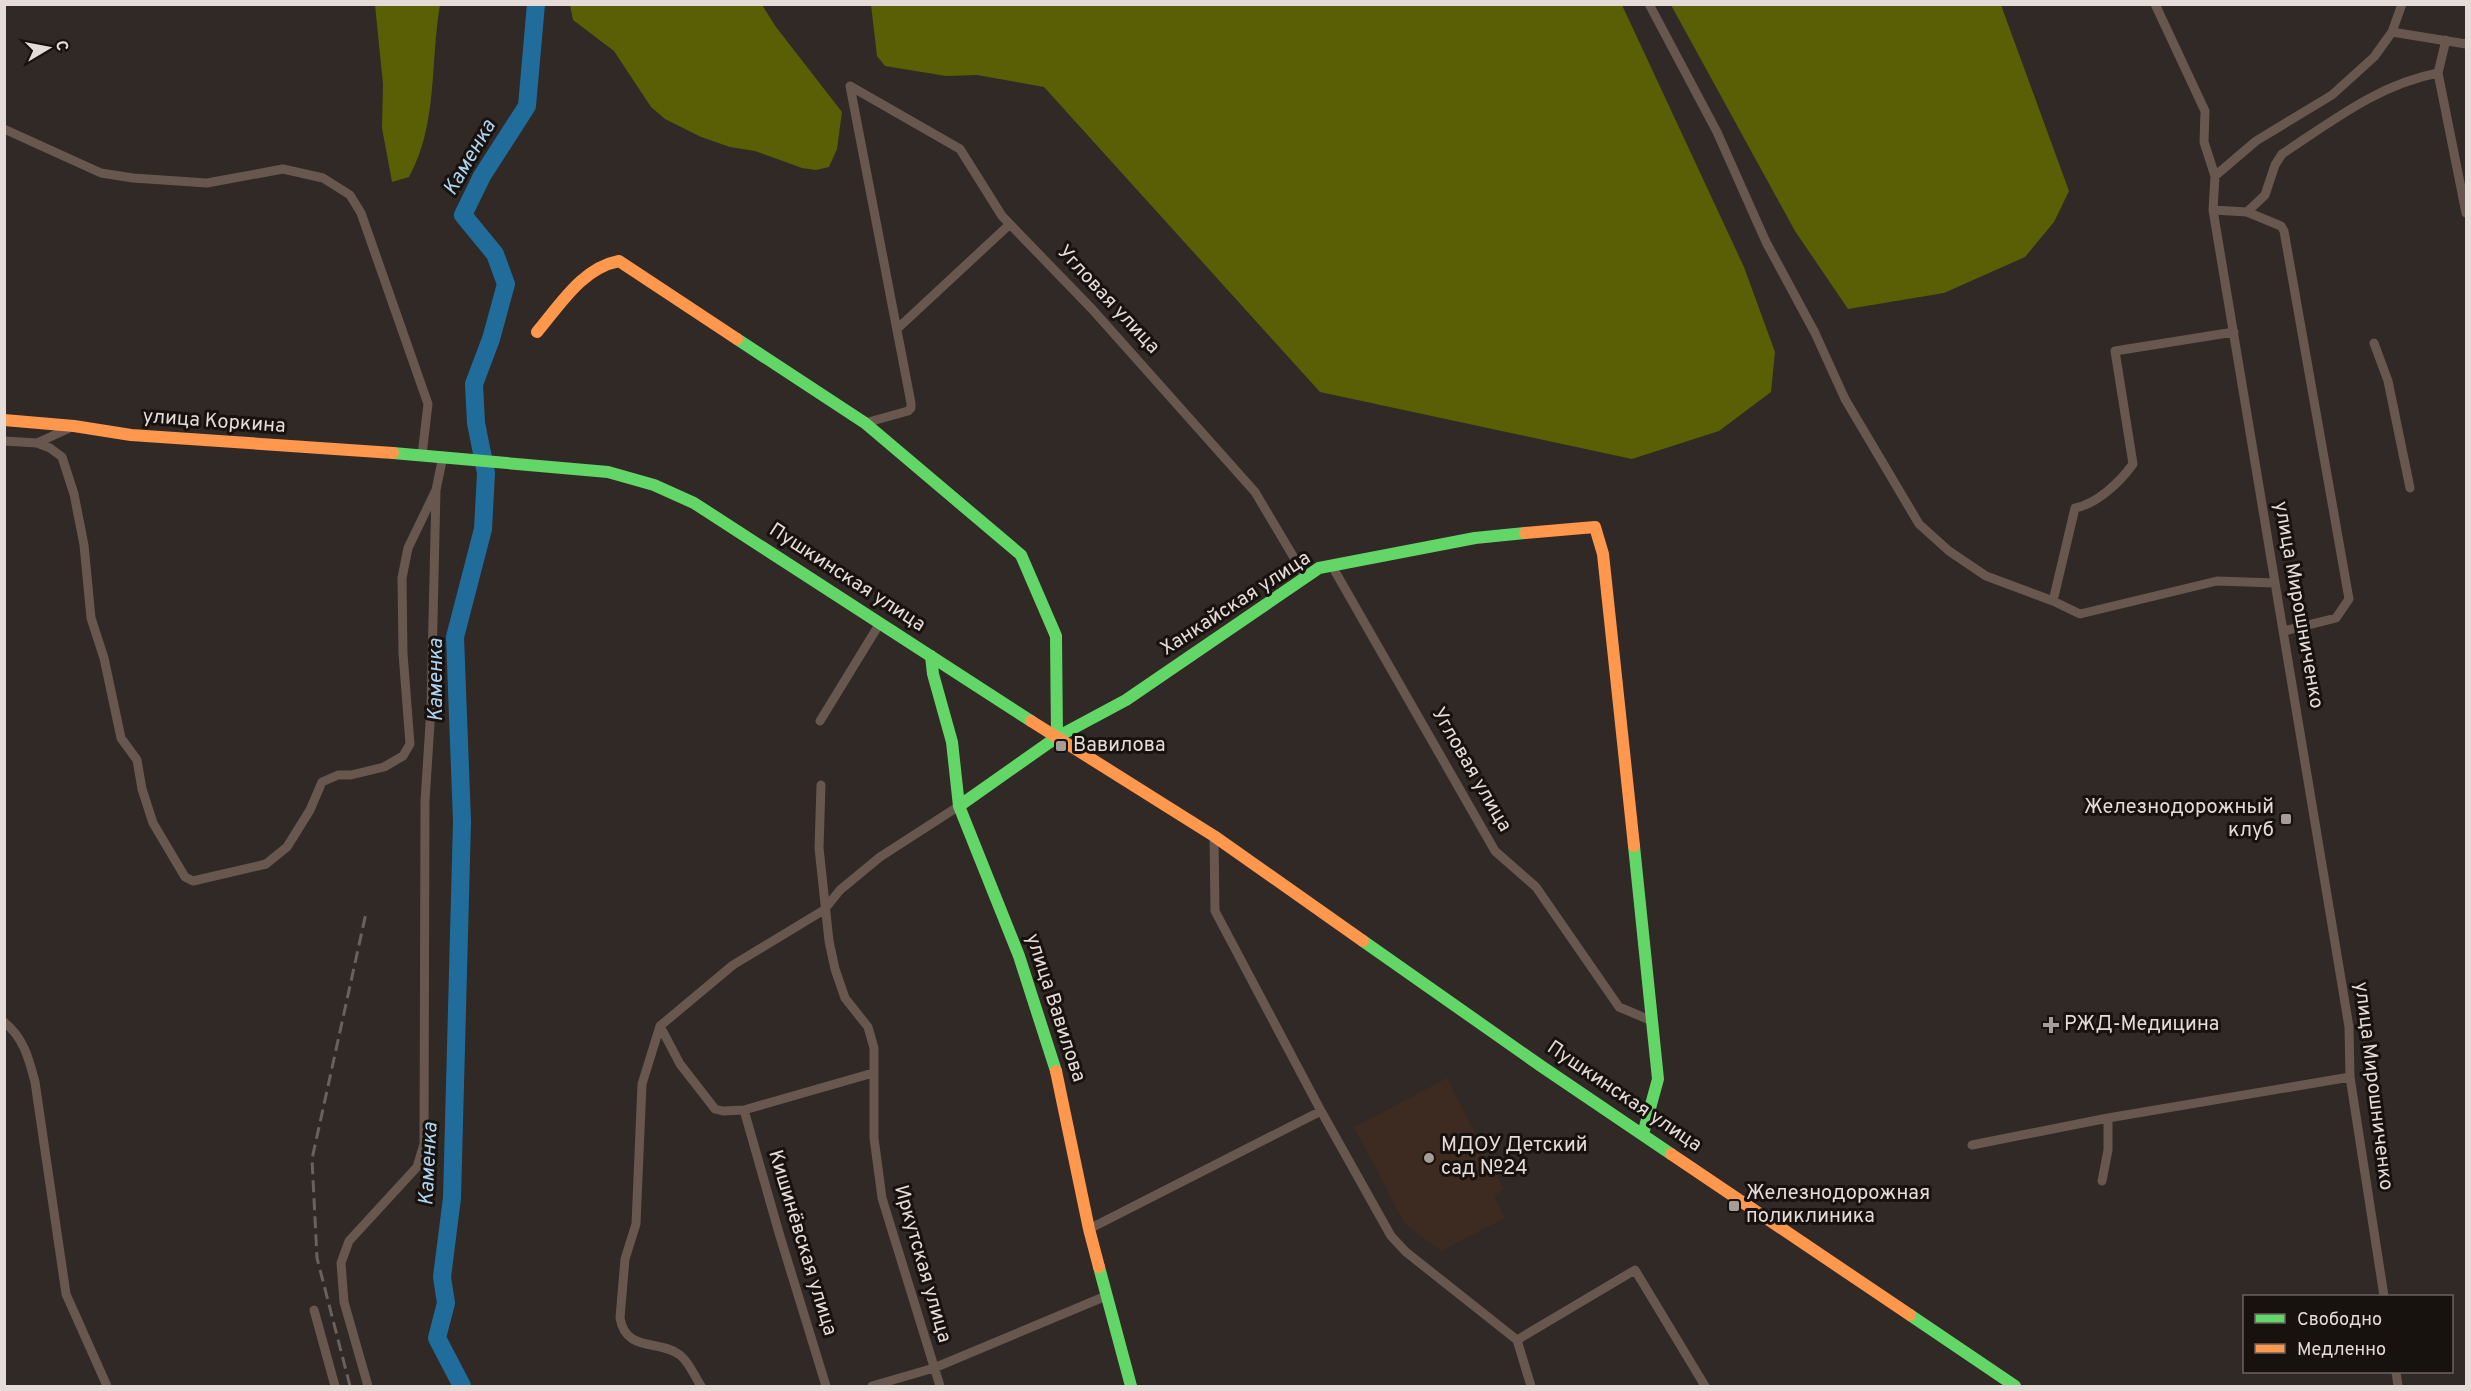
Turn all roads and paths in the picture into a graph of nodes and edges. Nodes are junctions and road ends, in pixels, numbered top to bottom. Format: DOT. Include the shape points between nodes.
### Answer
graph roads {
  1 [pos="1649,4"];
  2 [pos="2155,4"];
  3 [pos="2402,4"];
  4 [pos="2392,32"];
  5 [pos="2446,40"];
  6 [pos="2466,44"];
  7 [pos="2438,72"];
  8 [pos="4,129"];
  9 [pos="2215,176"];
  10 [pos="2213,210"];
  11 [pos="2247,212"];
  12 [pos="2466,213"];
  13 [pos="1010,224"];
  14 [pos="897,329"];
  15 [pos="537,332"];
  16 [pos="2234,332"];
  17 [pos="2374,343"];
  18 [pos="4,420"];
  19 [pos="865,423"];
  20 [pos="74,426"];
  21 [pos="4,441"];
  22 [pos="38,443"];
  23 [pos="422,455"];
  24 [pos="443,456"];
  25 [pos="2410,488"];
  26 [pos="436,490"];
  27 [pos="1332,566"];
  28 [pos="1305,578"];
  29 [pos="2275,583"];
  30 [pos="2053,601"];
  31 [pos="880,623"];
  32 [pos="2284,631"];
  33 [pos="931,656"];
  34 [pos="820,721"];
  35 [pos="1056,737"];
  36 [pos="821,785"];
  37 [pos="959,806"];
  38 [pos="1214,836"];
  39 [pos="824,910"];
  40 [pos="1652,1021"];
  41 [pos="4,1022"];
  42 [pos="660,1026"];
  43 [pos="873,1073"];
  44 [pos="2350,1077"];
  45 [pos="744,1110"];
  46 [pos="1321,1111"];
  47 [pos="2109,1118"];
  48 [pos="1643,1134"];
  49 [pos="1972,1145"];
  50 [pos="2102,1180"];
  51 [pos="1089,1229"];
  52 [pos="2384,1295"];
  53 [pos="1106,1296"];
  54 [pos="314,1310"];
  55 [pos="1517,1340"];
  56 [pos="934,1368"];
  57 [pos="107,1386"];
  58 [pos="335,1386"];
  59 [pos="368,1386"];
  60 [pos="701,1386"];
  61 [pos="826,1386"];
  62 [pos="872,1386"];
  63 [pos="940,1386"];
  64 [pos="1131,1386"];
  65 [pos="1531,1386"];
  66 [pos="1705,1386"];
  67 [pos="2015,1386"];
  1 -- 30 [label="street" via="1717,132 1845,399 1919,524 1986,576"];
  2 -- 9 [label="street" via="2205,111 2204,142"];
  3 -- 4 [label="street"];
  4 -- 5 [label="street"];
  4 -- 9 [label="street" via="2374,57 2332,95 2256,141"];
  5 -- 6 [label="street"];
  5 -- 7 [label="street"];
  7 -- 11 [label="street" via="2411,78 2377,94 2282,154 2265,195"];
  7 -- 12 [label="street"];
  8 -- 23 [label="street" via="101,173 207,183 283,169 323,178 350,195 361,213 428,404"];
  9 -- 10 [label="street, улица Мирошниченко"];
  10 -- 11 [label="street"];
  10 -- 16 [label="street, улица Мирошниченко"];
  11 -- 32 [label="street" via="2281,226 2284,231 2349,599 2336,618"];
  13 -- 14 [label="street"];
  13 -- 14 [label="street, Угловая улица" via="960,149 850,86"];
  13 -- 28 [label="street, Угловая улица" via="1092,309 1255,492"];
  14 -- 19 [label="street" via="911,408"];
  15 -- 19 [label="street" via="589,274 610,261 618,261"];
  16 -- 29 [label="street, улица Мирошниченко"];
  16 -- 30 [label="street" via="2115,351 2133,464 2102,494 2075,508"];
  17 -- 25 [label="street" via="2388,381"];
  18 -- 20 [label="street, улица Коркина"];
  19 -- 35 [label="street" via="1021,555 1056,636"];
  20 -- 22 [label="street"];
  20 -- 23 [label="street, улица Коркина" via="131,435"];
  21 -- 22 [label="street"];
  22 -- 26 [label="street" via="62,457 74,494 91,618 121,738 137,760 153,824 184,877 193,881 266,864 287,847 322,782 338,775 384,767 403,756 410,744 402,578 408,548"];
  23 -- 24 [label="street, Пушкинская улица"];
  24 -- 26 [label="street"];
  24 -- 31 [label="street, Пушкинская улица" via="608,472 654,485 694,503"];
  26 -- 59 [label="street" via="425,801 424,1144 417,1167 349,1241 341,1263 344,1302"];
  27 -- 28 [label="street, Ханкайская улица" via="1319,568"];
  27 -- 40 [label="street, Угловая улица" via="1495,851 1536,887 1619,1007"];
  27 -- 40 [label="street, Ханкайская улица" via="1475,538 1595,527 1604,554"];
  28 -- 35 [label="street, Ханкайская улица" via="1126,700"];
  29 -- 30 [label="street" via="2217,581 2080,614"];
  29 -- 32 [label="street, улица Мирошниченко"];
  31 -- 33 [label="street, Пушкинская улица"];
  31 -- 34 [label="street"];
  32 -- 44 [label="street, улица Мирошниченко" via="2349,1027"];
  33 -- 35 [label="street, Пушкинская улица"];
  33 -- 37 [label="street, улица Вавилова" via="952,742"];
  35 -- 37 [label="street, Ханкайская улица"];
  35 -- 38 [label="street, Пушкинская улица"];
  36 -- 39 [label="street, Иркутская улица" via="819,848"];
  37 -- 39 [label="street" via="880,857 840,890"];
  37 -- 51 [label="street, улица Вавилова" via="1019,956 1061,1085"];
  38 -- 46 [label="street" via="1215,911"];
  38 -- 48 [label="street, Пушкинская улица"];
  39 -- 42 [label="street" via="733,964"];
  39 -- 43 [label="street, Иркутская улица" via="845,998 868,1027 874,1048"];
  40 -- 48 [label="street" via="1658,1079"];
  41 -- 57 [label="street" via="26,1049 35,1082 66,1294"];
  42 -- 45 [label="street" via="680,1064 715,1109"];
  42 -- 60 [label="street" via="642,1084 636,1224 625,1259 620,1318 622,1328 633,1340 680,1356"];
  43 -- 45 [label="street"];
  43 -- 56 [label="street, Иркутская улица" via="874,1137 882,1198"];
  44 -- 47 [label="street"];
  44 -- 52 [label="street, улица Мирошниченко"];
  45 -- 61 [label="street, Кишинёвская улица"];
  46 -- 51 [label="street"];
  46 -- 55 [label="street" via="1391,1236"];
  47 -- 49 [label="street"];
  47 -- 50 [label="street"];
  48 -- 67 [label="street, Пушкинская улица"];
  51 -- 53 [label="street, улица Вавилова"];
  53 -- 56 [label="street"];
  53 -- 64 [label="street, улица Вавилова"];
  54 -- 58 [label="street"];
  55 -- 65 [label="street"];
  55 -- 66 [label="street" via="1635,1270"];
  56 -- 62 [label="street"];
  56 -- 63 [label="street, Иркутская улица"];
}
